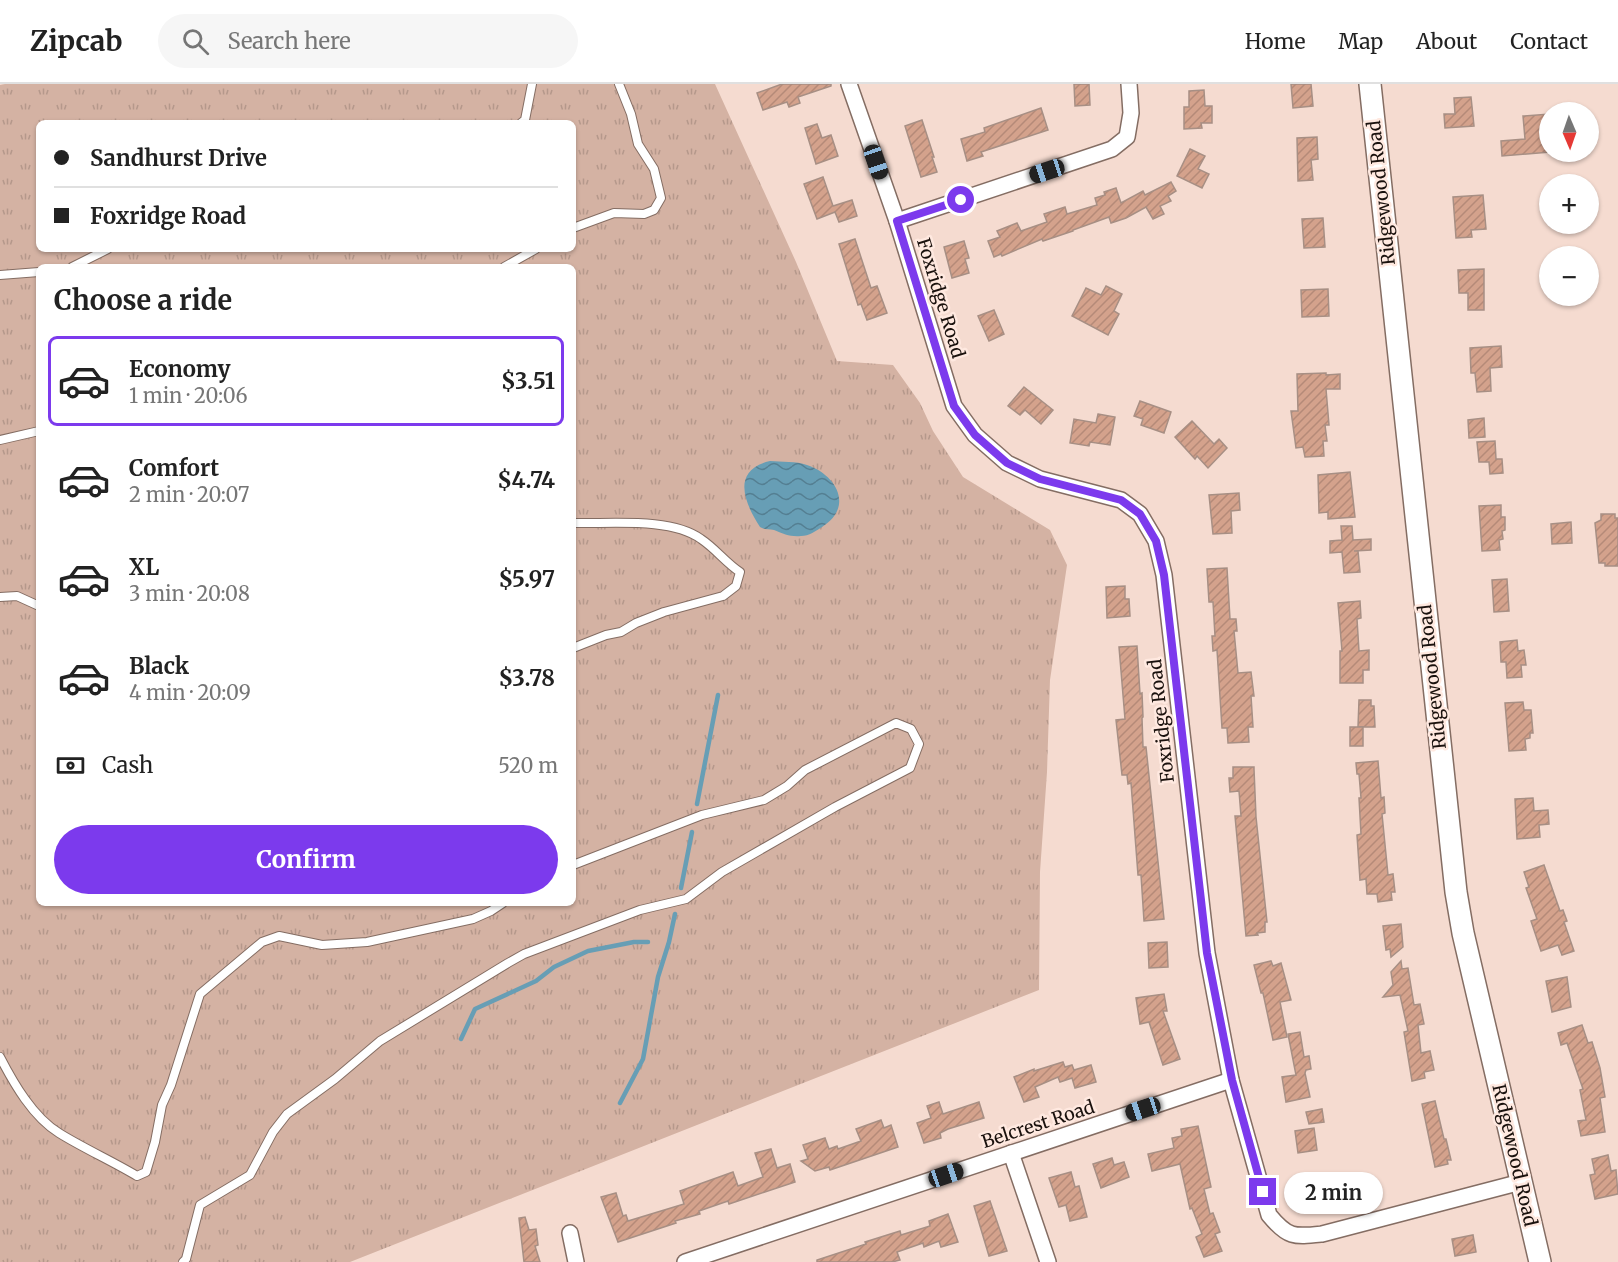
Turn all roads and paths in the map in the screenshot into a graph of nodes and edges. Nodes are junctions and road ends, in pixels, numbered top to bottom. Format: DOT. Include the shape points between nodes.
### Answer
graph roads {
  1 [pos="532,84"];
  2 [pos="619,84"];
  3 [pos="849,84"];
  4 [pos="1129,84"];
  5 [pos="1370,84"];
  6 [pos="525,120"];
  7 [pos="897,221"];
  8 [pos="576,227"];
  9 [pos="102,252"];
  10 [pos="531,252"];
  11 [pos="78,264"];
  12 [pos="509,264"];
  13 [pos="36,273"];
  14 [pos="0,275"];
  15 [pos="36,432"];
  16 [pos="0,440"];
  17 [pos="576,523"];
  18 [pos="0,597"];
  19 [pos="36,605"];
  20 [pos="576,647"];
  21 [pos="576,864"];
  22 [pos="498,906"];
  23 [pos="0,1057"];
  24 [pos="1232,1080"];
  25 [pos="1011,1153"];
  26 [pos="1521,1182"];
  27 [pos="570,1233"];
  28 [pos="183,1262"];
  29 [pos="576,1262"];
  30 [pos="685,1262"];
  31 [pos="1048,1262"];
  32 [pos="1540,1262"];
  1 -- 6 [label="lane"];
  2 -- 8 [label="lane" via="632,114 638,144 654,169 662,198 654,210 644,214 614,213"];
  3 -- 7 [label="street, Foxridge Road"];
  4 -- 7 [label="street" via="1131,113 1127,138 1112,149"];
  5 -- 26 [label="main road, Ridgewood Road" via="1456,892"];
  7 -- 24 [label="street, Foxridge Road" via="954,406 975,435 1007,463 1040,479 1121,500 1140,514 1156,541 1164,575 1207,953"];
  9 -- 11 [label="lane"];
  10 -- 12 [label="lane"];
  13 -- 14 [label="lane"];
  15 -- 16 [label="lane"];
  17 -- 20 [label="lane" via="678,527 713,547 741,572 736,586 723,596 664,612"];
  18 -- 19 [label="lane" via="17,596"];
  21 -- 28 [label="lane" via="702,815 764,800 805,770 896,723 911,729 919,744 910,768 722,872 686,899 640,910 524,954 380,1041 287,1114 250,1175 200,1205"];
  22 -- 23 [label="lane" via="473,919 367,942 322,945 279,936 262,942 200,994 162,1105 146,1172 137,1176 58,1133 36,1113"];
  24 -- 25 [label="street, Belcrest Road"];
  24 -- 26 [label="street, Foxridge Road" via="1269,1215 1295,1237 1322,1234"];
  25 -- 30 [label="street, Belcrest Road"];
  25 -- 31 [label="street"];
  26 -- 32 [label="main road, Ridgewood Road"];
  27 -- 29 [label="street"];
}
